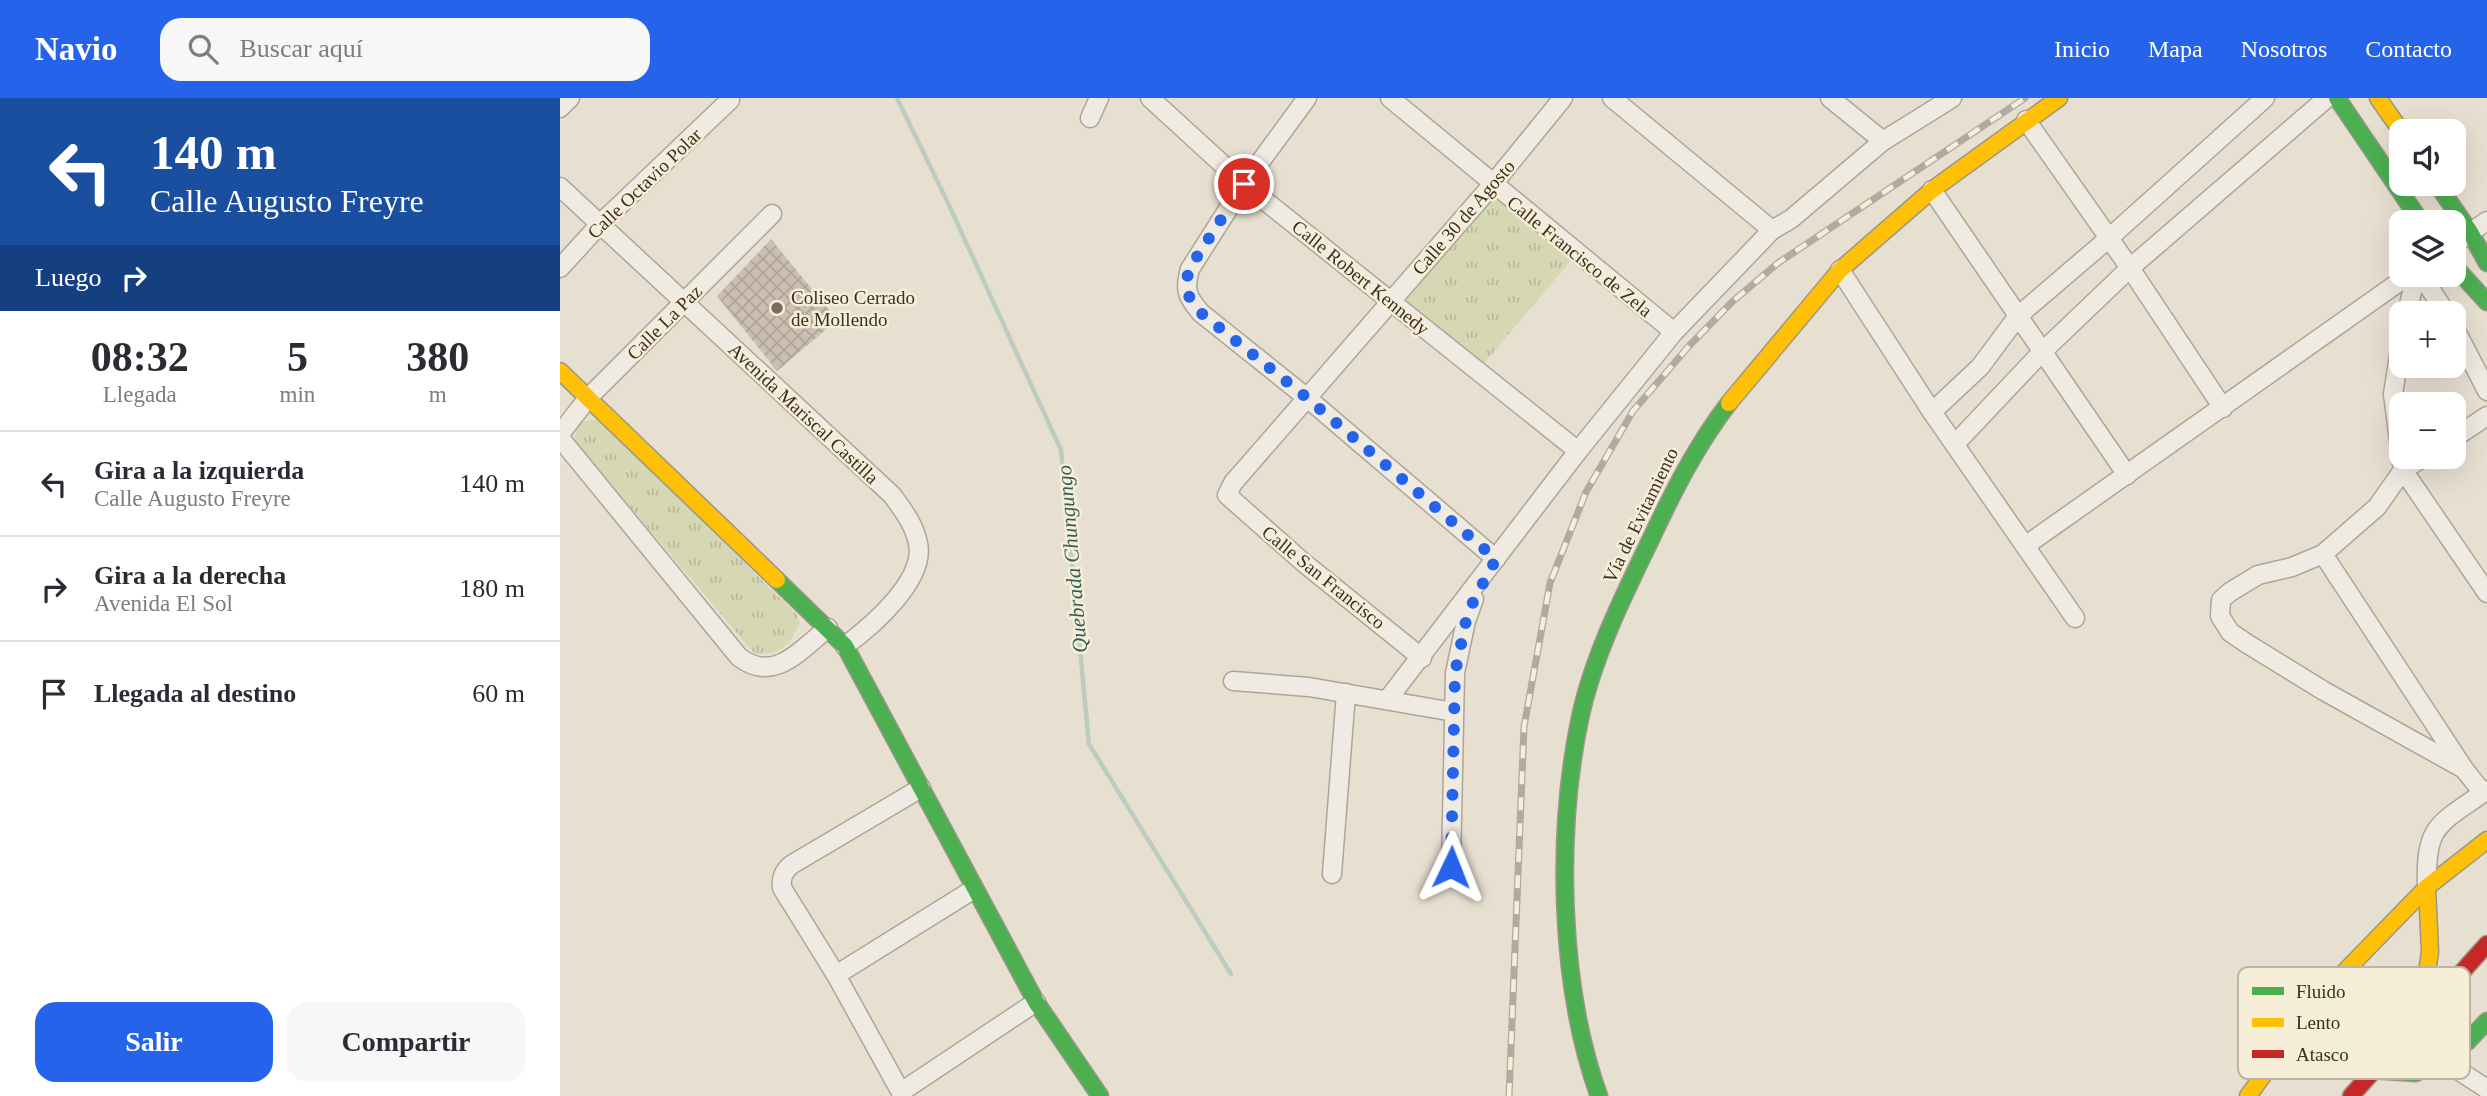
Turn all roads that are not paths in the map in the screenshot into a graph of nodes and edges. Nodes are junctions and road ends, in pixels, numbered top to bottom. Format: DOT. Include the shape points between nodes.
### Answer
graph roads {
  1 [pos="570,98"];
  2 [pos="1099,98"];
  3 [pos="1150,98"];
  4 [pos="1307,98"];
  5 [pos="1390,98"];
  6 [pos="1563,98"];
  7 [pos="1612,98"];
  8 [pos="1830,98"];
  9 [pos="1952,98"];
  10 [pos="2059,98"];
  11 [pos="2265,98"];
  12 [pos="2327,98"];
  13 [pos="2336,98"];
  14 [pos="2378,98"];
  15 [pos="730,100"];
  16 [pos="560,108"];
  17 [pos="1090,117"];
  18 [pos="2393,119"];
  19 [pos="2026,120"];
  20 [pos="1883,141"];
  21 [pos="1244,184"];
  22 [pos="1493,184"];
  23 [pos="560,187"];
  24 [pos="1932,190"];
  25 [pos="2445,196"];
  26 [pos="2413,210"];
  27 [pos="772,214"];
  28 [pos="2487,221"];
  29 [pos="601,223"];
  30 [pos="1772,230"];
  31 [pos="2470,232"];
  32 [pos="2466,235"];
  33 [pos="2108,239"];
  34 [pos="2487,263"];
  35 [pos="560,268"];
  36 [pos="2130,268"];
  37 [pos="1840,270"];
  38 [pos="2466,279"];
  39 [pos="2392,287"];
  40 [pos="1390,300"];
  41 [pos="685,302"];
  42 [pos="2487,302"];
  43 [pos="2018,316"];
  44 [pos="1674,332"];
  45 [pos="2466,350"];
  46 [pos="2042,352"];
  47 [pos="560,371"];
  48 [pos="2487,391"];
  49 [pos="1306,397"];
  50 [pos="588,398"];
  51 [pos="2223,408"];
  52 [pos="1932,412"];
  53 [pos="2487,416"];
  54 [pos="2466,430"];
  55 [pos="560,436"];
  56 [pos="1955,444"];
  57 [pos="1578,451"];
  58 [pos="2398,469"];
  59 [pos="2407,469"];
  60 [pos="2127,475"];
  61 [pos="1227,495"];
  62 [pos="2025,546"];
  63 [pos="2323,554"];
  64 [pos="1496,559"];
  65 [pos="2487,593"];
  66 [pos="2075,618"];
  67 [pos="828,628"];
  68 [pos="845,646"];
  69 [pos="1422,658"];
  70 [pos="1233,681"];
  71 [pos="1346,693"];
  72 [pos="1388,699"];
  73 [pos="1454,712"];
  74 [pos="2464,769"];
  75 [pos="921,788"];
  76 [pos="2485,792"];
  77 [pos="2487,840"];
  78 [pos="1451,867"];
  79 [pos="1332,874"];
  80 [pos="2427,887"];
  81 [pos="974,889"];
  82 [pos="2487,944"];
  83 [pos="2349,967"];
  84 [pos="2428,967"];
  85 [pos="2466,967"];
  86 [pos="836,975"];
  87 [pos="1036,1002"];
  88 [pos="2487,1021"];
  89 [pos="2470,1039"];
  90 [pos="2470,1078"];
  91 [pos="2260,1079"];
  92 [pos="2365,1079"];
  93 [pos="2487,1089"];
  94 [pos="902,1094"];
  95 [pos="1100,1096"];
  96 [pos="1599,1096"];
  97 [pos="2248,1096"];
  98 [pos="2351,1096"];
  1 -- 16 [label="street"];
  2 -- 17 [label="street"];
  3 -- 21 [label="street, Calle Robert Kennedy"];
  4 -- 21 [label="street"];
  5 -- 22 [label="street, Calle Francisco de Zela"];
  6 -- 22 [label="street, Calle 30 de Agosto"];
  7 -- 30 [label="street"];
  8 -- 20 [label="street"];
  9 -- 20 [label="street"];
  10 -- 19 [label="main road, Vía de Evitamiento"];
  11 -- 33 [label="street"];
  12 -- 36 [label="street"];
  13 -- 26 [label="main road"];
  14 -- 18 [label="main road"];
  15 -- 29 [label="street, Calle Octavio Polar"];
  19 -- 24 [label="main road, Vía de Evitamiento"];
  19 -- 33 [label="street"];
  20 -- 30 [label="street"];
  21 -- 40 [label="street, Calle Robert Kennedy"];
  21 -- 49 [label="street" via="1189,269 1187,298"];
  22 -- 40 [label="street, Calle 30 de Agosto"];
  22 -- 44 [label="street, Calle Francisco de Zela"];
  23 -- 29 [label="street, Avenida Mariscal Castilla"];
  24 -- 37 [label="main road, Vía de Evitamiento"];
  24 -- 43 [label="street"];
  25 -- 31 [label="main road"];
  27 -- 41 [label="street, Calle La Paz"];
  28 -- 31 [label="street"];
  29 -- 35 [label="street, Calle Octavio Polar"];
  29 -- 41 [label="street, Avenida Mariscal Castilla"];
  30 -- 44 [label="street"];
  31 -- 32 [label="street"];
  31 -- 34 [label="main road"];
  33 -- 36 [label="street"];
  33 -- 43 [label="street"];
  36 -- 46 [label="street"];
  36 -- 51 [label="street"];
  37 -- 52 [label="street"];
  37 -- 96 [label="main road, Vía de Evitamiento" via="1753,372 1686,466 1609,627 1580,717 1566,812 1566,936 1586,1060"];
  38 -- 42 [label="main road"];
  39 -- 51 [label="street"];
  40 -- 49 [label="street, Calle 30 de Agosto"];
  40 -- 57 [label="street, Calle Robert Kennedy"];
  41 -- 50 [label="street, Calle La Paz"];
  41 -- 68 [label="street, Avenida Mariscal Castilla" via="892,495 913,524 919,546 916,568 886,610"];
  43 -- 46 [label="street"];
  43 -- 52 [label="street" via="1980,368"];
  44 -- 57 [label="street"];
  45 -- 48 [label="street"];
  46 -- 56 [label="street"];
  46 -- 60 [label="street"];
  47 -- 50 [label="main road"];
  49 -- 61 [label="street, Calle 30 de Agosto"];
  49 -- 64 [label="street"];
  50 -- 55 [label="street, Calle La Paz"];
  50 -- 67 [label="main road"];
  51 -- 60 [label="street"];
  52 -- 56 [label="street"];
  53 -- 54 [label="street"];
  55 -- 67 [label="street" via="751,666 773,667"];
  56 -- 62 [label="street"];
  57 -- 64 [label="street"];
  58 -- 63 [label="street" via="2377,507"];
  59 -- 65 [label="street"];
  60 -- 62 [label="street"];
  61 -- 69 [label="street, Calle San Francisco"];
  62 -- 66 [label="street"];
  63 -- 74 [label="street"];
  63 -- 74 [label="street" via="2258,575 2230,592 2221,600 2220,617 2230,632 2246,643"];
  64 -- 69 [label="street"];
  64 -- 73 [label="street" via="1466,621 1455,673"];
  67 -- 68 [label="main road"];
  68 -- 75 [label="main road"];
  69 -- 72 [label="street"];
  70 -- 71 [label="street"];
  71 -- 72 [label="street"];
  71 -- 79 [label="street"];
  72 -- 73 [label="street"];
  73 -- 78 [label="street"];
  74 -- 76 [label="street"];
  75 -- 81 [label="main road"];
  75 -- 86 [label="street" via="783,874 782,888"];
  76 -- 80 [label="street" via="2438,826 2429,840"];
  77 -- 80 [label="main road"];
  80 -- 83 [label="main road"];
  80 -- 84 [label="main road"];
  81 -- 86 [label="street"];
  81 -- 87 [label="main road"];
  82 -- 85 [label="main road"];
  86 -- 94 [label="street"];
  87 -- 94 [label="street"];
  87 -- 95 [label="main road"];
  88 -- 89 [label="main road"];
  90 -- 93 [label="street"];
  91 -- 97 [label="main road"];
  92 -- 98 [label="main road"];
}
